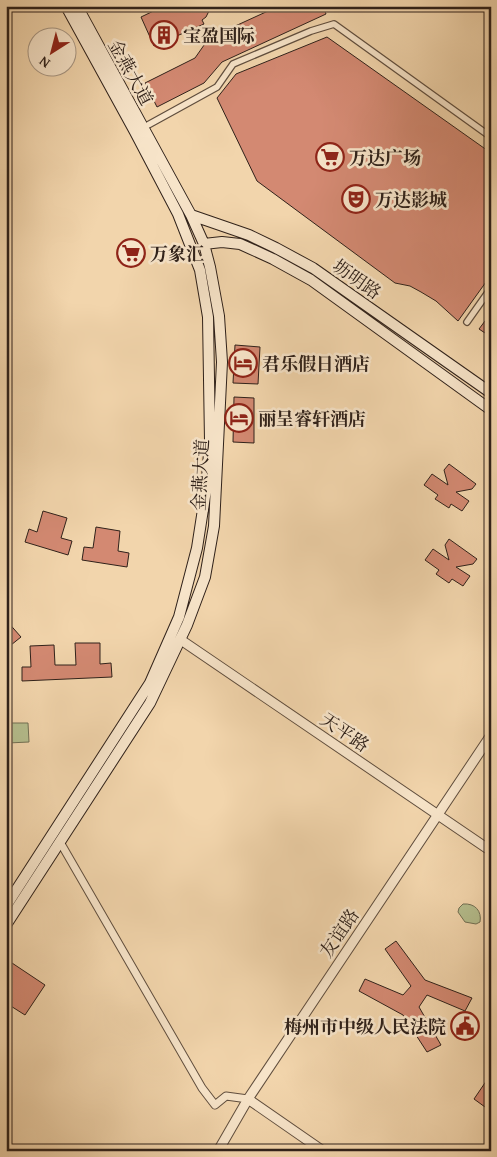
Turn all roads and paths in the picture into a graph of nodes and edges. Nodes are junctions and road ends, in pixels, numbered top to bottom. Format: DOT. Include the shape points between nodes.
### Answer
graph roads {
  1 [pos="66,6"];
  2 [pos="76,6"];
  3 [pos="148,125"];
  4 [pos="491,137"];
  5 [pos="191,215"];
  6 [pos="204,244"];
  7 [pos="491,288"];
  8 [pos="467,322"];
  9 [pos="491,393"];
  10 [pos="491,410"];
  11 [pos="180,640"];
  12 [pos="491,735"];
  13 [pos="437,814"];
  14 [pos="60,842"];
  15 [pos="491,851"];
  16 [pos="6,906"];
  17 [pos="6,925"];
  18 [pos="248,1099"];
  19 [pos="218,1151"];
  20 [pos="323,1151"];
  1 -- 16 [label="main road, 金燕大道" via="178,214 200,270 208,317 210,441 197,548 179,617 167,646 150,683"];
  2 -- 5 [label="main road, 金燕大道"];
  3 -- 4 [label="street" via="217,88 233,64 334,24"];
  5 -- 6 [label="main road, 金燕大道"];
  5 -- 9 [label="main road, 坜明路" via="249,235 313,268"];
  6 -- 10 [label="main road, 坜明路" via="240,244 311,280"];
  6 -- 11 [label="main road, 金燕大道" via="219,316 222,362 214,526 205,576"];
  7 -- 8 [label="street"];
  11 -- 13 [label="street, 天平路"];
  11 -- 14 [label="main road, 金燕大道" via="150,703"];
  12 -- 13 [label="street, 友谊路"];
  13 -- 15 [label="street, 天平路"];
  13 -- 18 [label="street, 友谊路"];
  14 -- 17 [label="main road, 金燕大道"];
  14 -- 18 [label="street" via="202,1088 215,1104 226,1096"];
  18 -- 19 [label="street, 友谊路"];
  18 -- 20 [label="street"];
}
